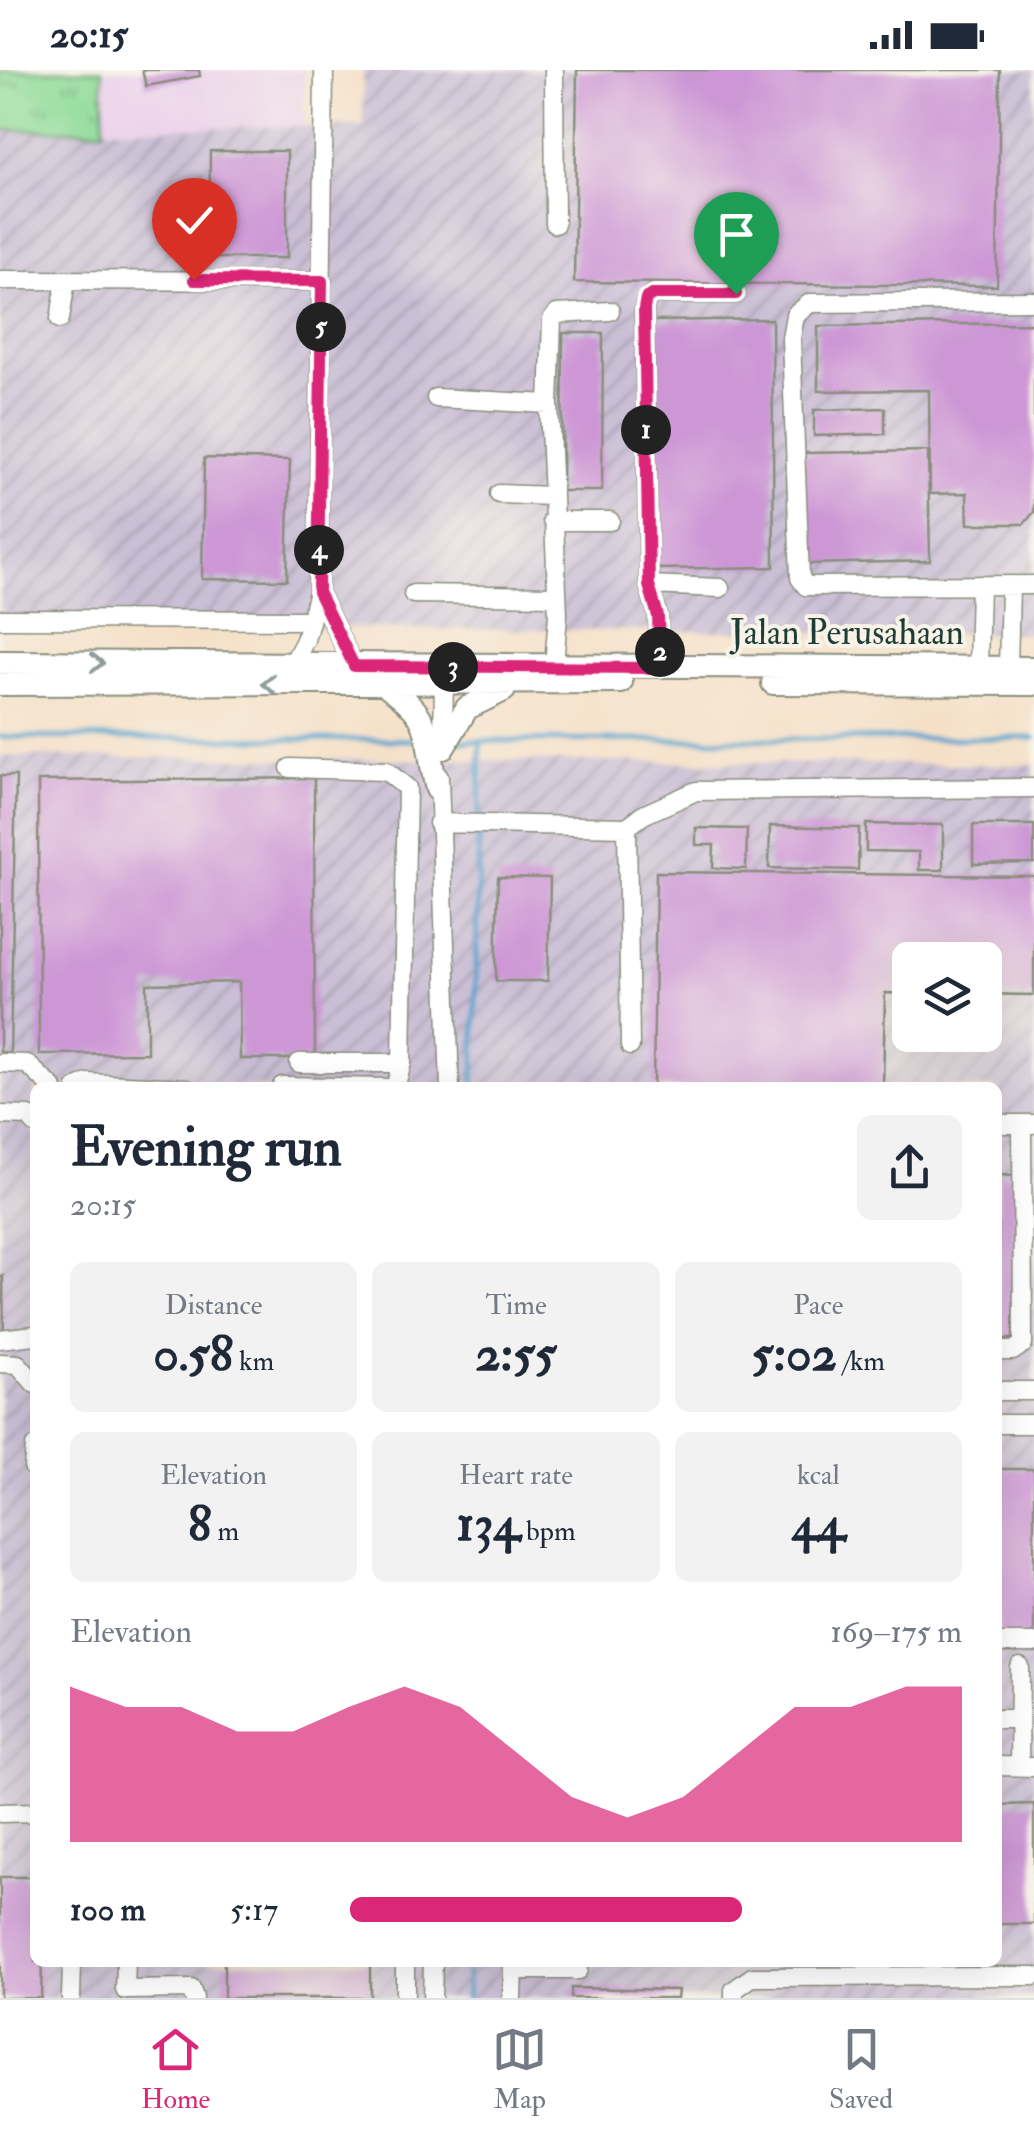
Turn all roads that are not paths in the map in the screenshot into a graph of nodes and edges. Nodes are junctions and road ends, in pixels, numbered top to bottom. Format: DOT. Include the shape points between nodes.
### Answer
graph roads {
  1 [pos="324,70"];
  2 [pos="554,70"];
  3 [pos="555,224"];
  4 [pos="0,280"];
  5 [pos="66,280"];
  6 [pos="322,281"];
  7 [pos="736,294"];
  8 [pos="1034,301"];
  9 [pos="610,311"];
  10 [pos="60,318"];
  11 [pos="436,398"];
  12 [pos="549,404"];
  13 [pos="499,494"];
  14 [pos="552,496"];
  15 [pos="552,521"];
  16 [pos="610,521"];
  17 [pos="649,585"];
  18 [pos="980,585"];
  19 [pos="1034,586"];
  20 [pos="1010,587"];
  21 [pos="720,588"];
  22 [pos="318,592"];
  23 [pos="413,594"];
  24 [pos="557,596"];
  25 [pos="0,619"];
  26 [pos="308,620"];
  27 [pos="0,662"];
  28 [pos="292,665"];
  29 [pos="354,666"];
  30 [pos="554,666"];
  31 [pos="978,667"];
  32 [pos="660,668"];
  33 [pos="1008,668"];
  34 [pos="1034,668"];
  35 [pos="444,676"];
  36 [pos="0,684"];
  37 [pos="383,684"];
  38 [pos="1034,684"];
  39 [pos="517,685"];
  40 [pos="442,721"];
  41 [pos="290,768"];
  42 [pos="1034,788"];
  43 [pos="437,789"];
  44 [pos="438,824"];
  45 [pos="627,827"];
  46 [pos="630,1046"];
  47 [pos="0,1063"];
  48 [pos="300,1063"];
  49 [pos="402,1063"];
  50 [pos="46,1082"];
  51 [pos="394,1082"];
  52 [pos="450,1082"];
  53 [pos="0,1115"];
  54 [pos="30,1117"];
  55 [pos="1002,1124"];
  56 [pos="1028,1124"];
  57 [pos="30,1336"];
  58 [pos="0,1339"];
  59 [pos="1002,1351"];
  60 [pos="0,1362"];
  61 [pos="30,1378"];
  62 [pos="1002,1390"];
  63 [pos="1034,1391"];
  64 [pos="1002,1424"];
  65 [pos="1034,1424"];
  66 [pos="1002,1644"];
  67 [pos="1034,1644"];
  68 [pos="1020,1666"];
  69 [pos="1002,1719"];
  70 [pos="1019,1719"];
  71 [pos="1026,1766"];
  72 [pos="0,1812"];
  73 [pos="30,1812"];
  74 [pos="72,1967"];
  75 [pos="125,1967"];
  76 [pos="405,1967"];
  77 [pos="432,1967"];
  78 [pos="513,1967"];
  79 [pos="529,1967"];
  80 [pos="578,1970"];
  81 [pos="1034,1976"];
  82 [pos="122,1994"];
  83 [pos="71,1998"];
  84 [pos="194,1998"];
  85 [pos="405,1998"];
  86 [pos="432,1998"];
  87 [pos="512,1998"];
  88 [pos="734,1998"];
  1 -- 6 [label="street"];
  2 -- 3 [label="street"];
  4 -- 5 [label="street"];
  5 -- 6 [label="street"];
  5 -- 10 [label="street"];
  6 -- 22 [label="street"];
  7 -- 17 [label="street" via="646,298"];
  8 -- 18 [label="street" via="810,303 793,327 800,578 806,586"];
  9 -- 12 [label="street" via="557,314 552,320"];
  11 -- 12 [label="street"];
  12 -- 14 [label="street"];
  13 -- 14 [label="street"];
  14 -- 15 [label="street"];
  15 -- 16 [label="street"];
  15 -- 24 [label="street"];
  17 -- 21 [label="street"];
  17 -- 32 [label="street"];
  18 -- 20 [label="street"];
  18 -- 31 [label="street"];
  19 -- 20 [label="street"];
  20 -- 33 [label="street"];
  22 -- 26 [label="street"];
  22 -- 29 [label="street"];
  23 -- 24 [label="street"];
  24 -- 30 [label="street"];
  25 -- 26 [label="street"];
  26 -- 28 [label="street"];
  27 -- 28 [label="main road, Jalan Perusahaan, one-way"];
  28 -- 29 [label="main road, Jalan Perusahaan"];
  29 -- 35 [label="main road, Jalan Perusahaan"];
  30 -- 32 [label="main road, Jalan Perusahaan"];
  30 -- 35 [label="main road, Jalan Perusahaan"];
  31 -- 32 [label="main road, Jalan Perusahaan"];
  31 -- 33 [label="main road, Jalan Perusahaan"];
  33 -- 34 [label="main road, Jalan Perusahaan"];
  35 -- 37 [label="main road, Jalan Perusahaan"];
  35 -- 39 [label="main road, Jalan Perusahaan"];
  35 -- 40 [label="street"];
  37 -- 36 [label="main road, Jalan Perusahaan, one-way"];
  37 -- 40 [label="main road"];
  38 -- 39 [label="main road, Jalan Perusahaan"];
  39 -- 40 [label="main road"];
  40 -- 43 [label="main road"];
  41 -- 49 [label="street" via="386,771 406,788"];
  42 -- 45 [label="street" via="696,792"];
  43 -- 44 [label="street"];
  44 -- 45 [label="street"];
  44 -- 52 [label="street"];
  45 -- 46 [label="street"];
  47 -- 50 [label="street" via="27,1064"];
  48 -- 49 [label="street"];
  49 -- 51 [label="street"];
  53 -- 54 [label="street"];
  55 -- 56 [label="street"];
  56 -- 59 [label="street" via="1024,1332 1022,1344"];
  57 -- 58 [label="street"];
  60 -- 61 [label="street" via="18,1364"];
  62 -- 63 [label="street"];
  64 -- 65 [label="street"];
  66 -- 67 [label="street"];
  68 -- 70 [label="street"];
  69 -- 70 [label="street"];
  70 -- 71 [label="street"];
  72 -- 73 [label="street"];
  74 -- 83 [label="street"];
  75 -- 82 [label="street"];
  76 -- 85 [label="street"];
  77 -- 86 [label="street"];
  78 -- 87 [label="street"];
  79 -- 80 [label="street"];
  81 -- 88 [label="street" via="752,1977 734,1990"];
  82 -- 84 [label="street" via="191,1989"];
}
